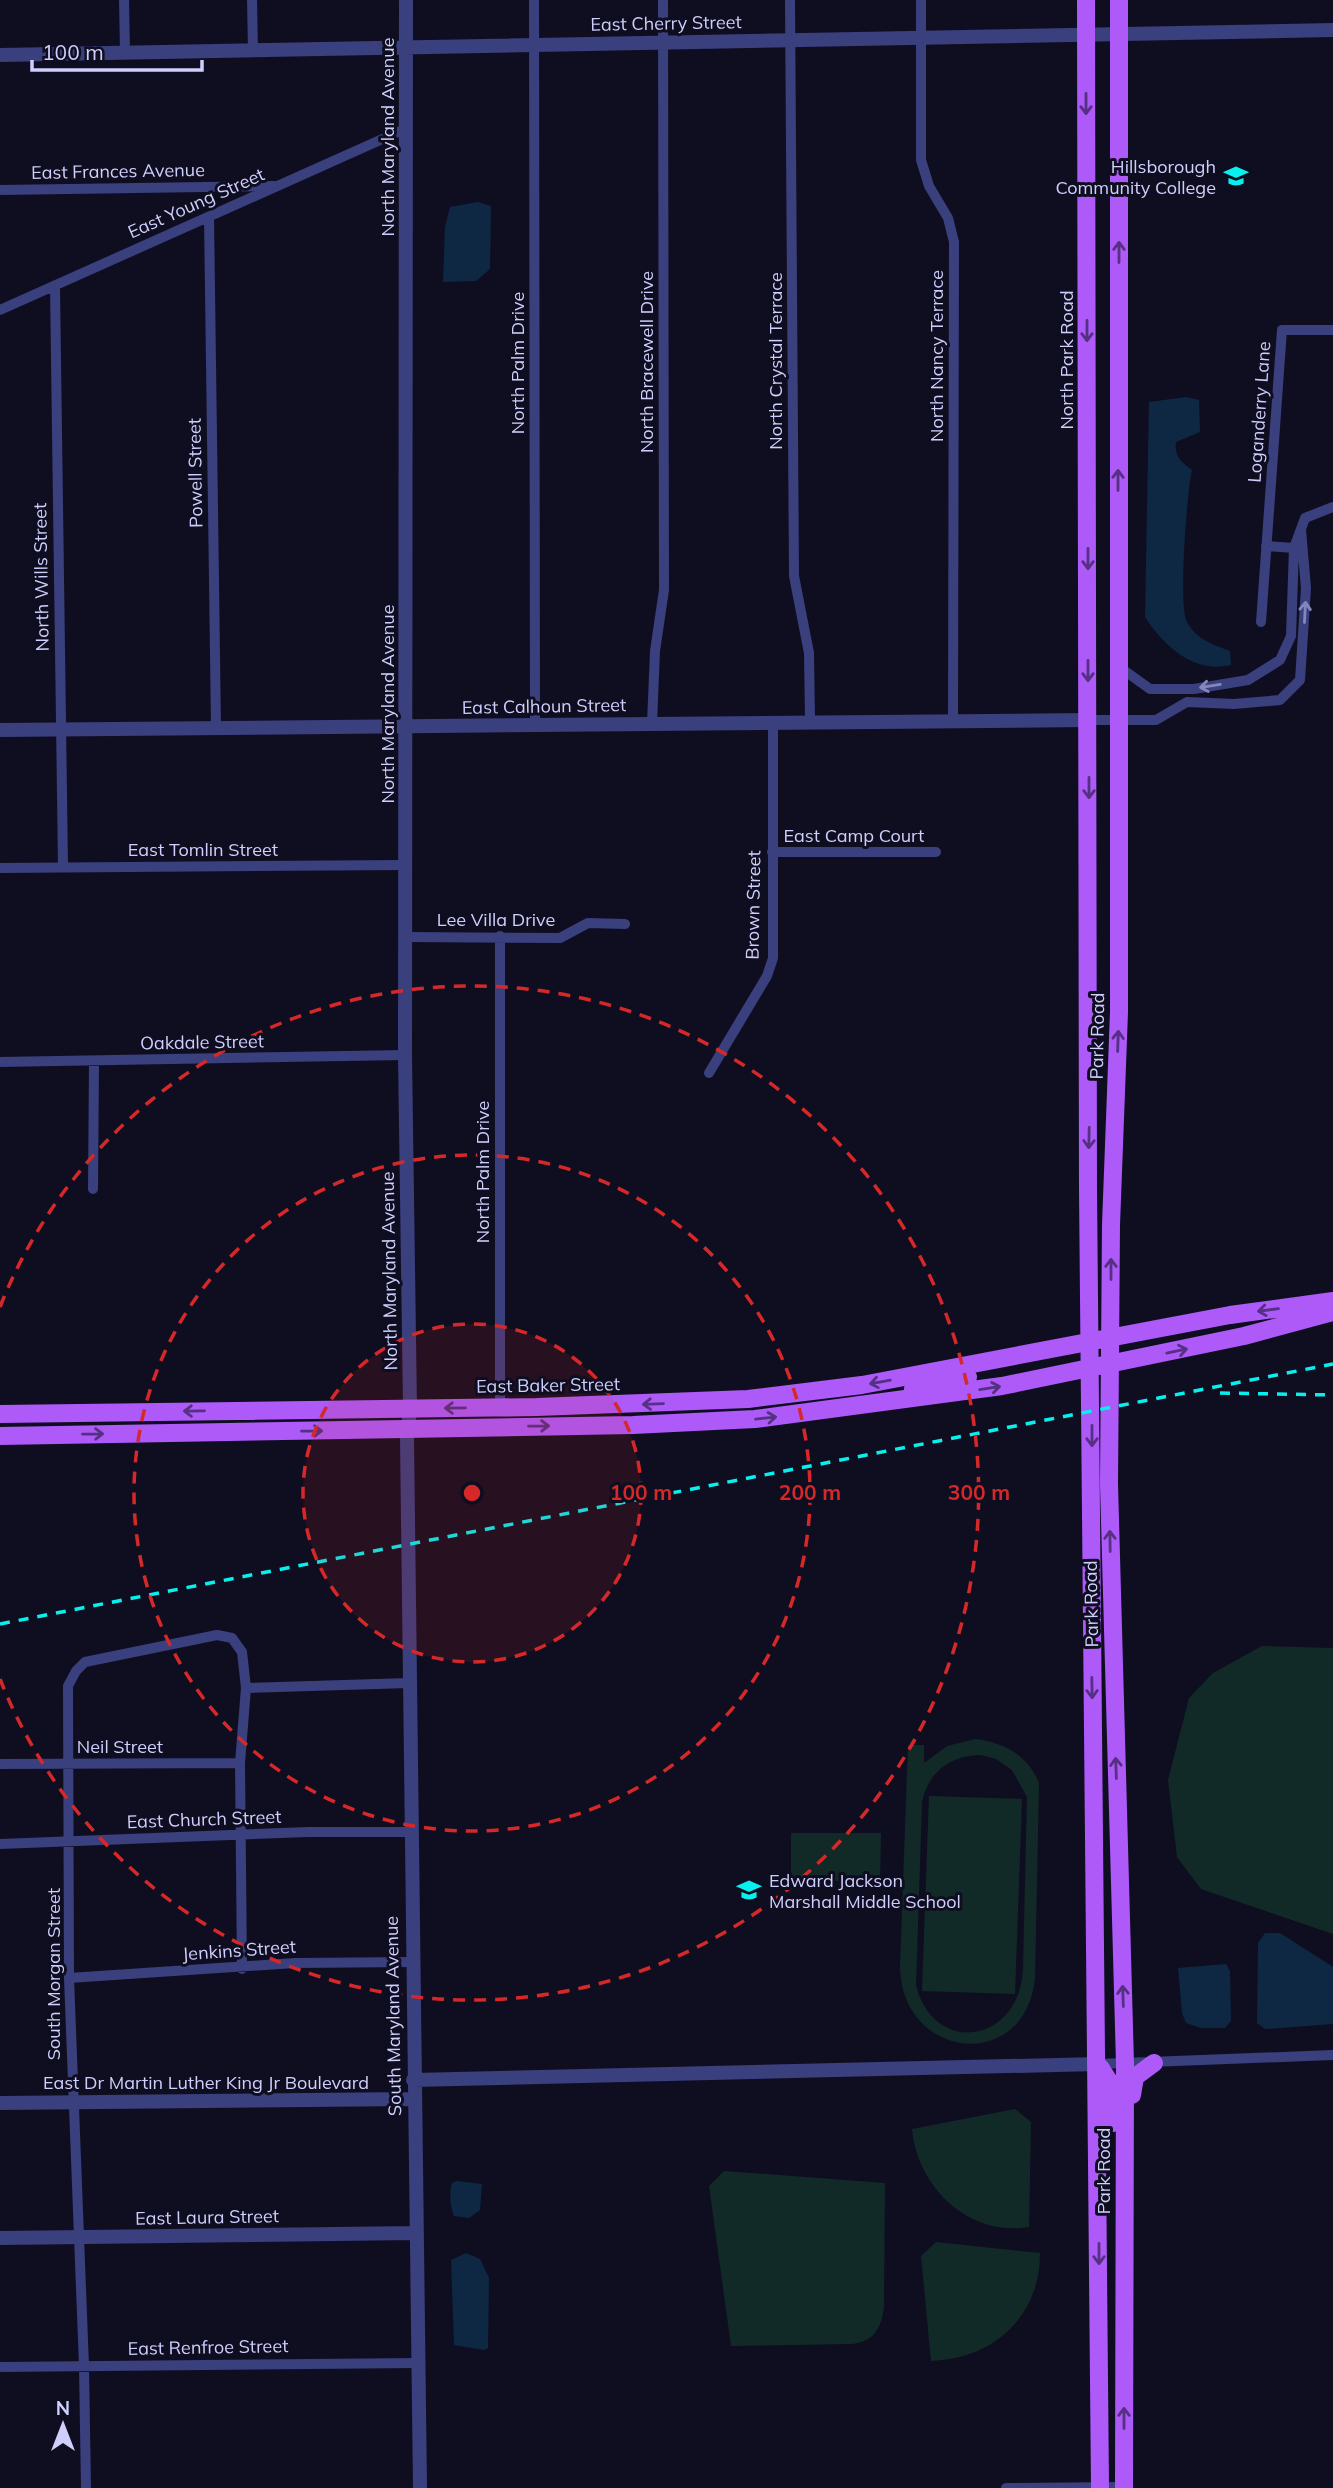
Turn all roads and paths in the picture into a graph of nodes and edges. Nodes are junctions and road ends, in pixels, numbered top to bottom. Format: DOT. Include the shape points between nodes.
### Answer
graph roads {
  1 [pos="124,0"];
  2 [pos="252,0"];
  3 [pos="406,0"];
  4 [pos="534,0"];
  5 [pos="663,0"];
  6 [pos="790,0"];
  7 [pos="921,0"];
  8 [pos="1086,0"];
  9 [pos="1119,0"];
  10 [pos="1333,30"];
  11 [pos="1086,35"];
  12 [pos="1120,35"];
  13 [pos="921,38"];
  14 [pos="790,40"];
  15 [pos="663,42"];
  16 [pos="534,46"];
  17 [pos="407,47"];
  18 [pos="253,50"];
  19 [pos="125,52"];
  20 [pos="0,55"];
  21 [pos="407,128"];
  22 [pos="278,186"];
  23 [pos="0,190"];
  24 [pos="209,217"];
  25 [pos="55,286"];
  26 [pos="0,310"];
  27 [pos="1333,330"];
  28 [pos="1333,507"];
  29 [pos="1301,530"];
  30 [pos="1266,546"];
  31 [pos="1294,548"];
  32 [pos="1261,622"];
  33 [pos="1289,641"];
  34 [pos="1304,642"];
  35 [pos="1118,666"];
  36 [pos="1246,680"];
  37 [pos="1187,689"];
  38 [pos="1187,702"];
  39 [pos="1251,703"];
  40 [pos="953,719"];
  41 [pos="810,720"];
  42 [pos="1088,720"];
  43 [pos="1118,720"];
  44 [pos="773,721"];
  45 [pos="652,724"];
  46 [pos="535,725"];
  47 [pos="407,727"];
  48 [pos="216,728"];
  49 [pos="61,729"];
  50 [pos="0,730"];
  51 [pos="772,852"];
  52 [pos="936,852"];
  53 [pos="406,865"];
  54 [pos="63,867"];
  55 [pos="0,868"];
  56 [pos="625,924"];
  57 [pos="500,936"];
  58 [pos="407,937"];
  59 [pos="405,1055"];
  60 [pos="0,1062"];
  61 [pos="94,1062"];
  62 [pos="709,1073"];
  63 [pos="93,1189"];
  64 [pos="1333,1301"];
  65 [pos="1333,1312"];
  66 [pos="1110,1337"];
  67 [pos="1091,1354"];
  68 [pos="1110,1364"];
  69 [pos="500,1407"];
  70 [pos="410,1408"];
  71 [pos="243,1410"];
  72 [pos="51,1414"];
  73 [pos="0,1415"];
  74 [pos="407,1429"];
  75 [pos="243,1432"];
  76 [pos="51,1435"];
  77 [pos="0,1436"];
  78 [pos="408,1683"];
  79 [pos="246,1688"];
  80 [pos="69,1763"];
  81 [pos="240,1763"];
  82 [pos="0,1764"];
  83 [pos="410,1832"];
  84 [pos="239,1836"];
  85 [pos="70,1841"];
  86 [pos="0,1844"];
  87 [pos="1096,1884"];
  88 [pos="411,1962"];
  89 [pos="242,1969"];
  90 [pos="69,1978"];
  91 [pos="1333,2055"];
  92 [pos="1154,2063"];
  93 [pos="1098,2064"];
  94 [pos="1125,2064"];
  95 [pos="413,2080"];
  96 [pos="413,2099"];
  97 [pos="72,2102"];
  98 [pos="0,2103"];
  99 [pos="1124,2231"];
  100 [pos="415,2233"];
  101 [pos="80,2237"];
  102 [pos="0,2238"];
  103 [pos="417,2363"];
  104 [pos="84,2366"];
  105 [pos="0,2367"];
  106 [pos="1100,2487"];
  107 [pos="1124,2487"];
  108 [pos="86,2488"];
  109 [pos="420,2488"];
  110 [pos="1006,2488"];
  1 -- 19 [label="street"];
  2 -- 18 [label="street"];
  3 -- 17 [label="street, North Maryland Avenue"];
  4 -- 16 [label="street, North Palm Drive"];
  5 -- 15 [label="street, North Bracewell Drive"];
  6 -- 14 [label="street, North Crystal Terrace"];
  7 -- 13 [label="street, North Nancy Terrace"];
  8 -- 11 [label="main road, North Park Road"];
  9 -- 12 [label="main road"];
  10 -- 12 [label="street, East Cherry Street"];
  11 -- 12 [label="street, East Cherry Street"];
  11 -- 13 [label="street, East Cherry Street"];
  11 -- 42 [label="main road, North Park Road, one-way"];
  35 -- 12 [label="main road, one-way"];
  13 -- 14 [label="street, East Cherry Street"];
  13 -- 40 [label="street, North Nancy Terrace" via="921,160 954,242"];
  14 -- 15 [label="street, East Cherry Street"];
  14 -- 41 [label="street, North Crystal Terrace" via="794,576 809,653"];
  15 -- 16 [label="street, East Cherry Street"];
  15 -- 45 [label="street, North Bracewell Drive" via="664,590 655,651"];
  16 -- 17 [label="street, East Cherry Street"];
  16 -- 46 [label="street, North Palm Drive"];
  17 -- 18 [label="street, East Cherry Street"];
  17 -- 21 [label="street, North Maryland Avenue"];
  18 -- 19 [label="street, East Cherry Street"];
  19 -- 20 [label="street, East Cherry Street"];
  21 -- 22 [label="street, East Young Street"];
  21 -- 47 [label="street, North Maryland Avenue"];
  22 -- 23 [label="street, East Frances Avenue"];
  22 -- 24 [label="street, East Young Street"];
  24 -- 25 [label="street, East Young Street"];
  24 -- 48 [label="street, Powell Street"];
  25 -- 26 [label="street, East Young Street"];
  25 -- 49 [label="street, North Wills Street"];
  27 -- 30 [label="street, Loganderry Lane" via="1282,330"];
  28 -- 29 [label="street" via="1305,519"];
  29 -- 31 [label="street"];
  34 -- 29 [label="street, one-way" via="1307,589"];
  30 -- 31 [label="street"];
  30 -- 32 [label="street, Loganderry Lane"];
  31 -- 33 [label="street"];
  33 -- 34 [label="street"];
  33 -- 36 [label="street" via="1280,660"];
  34 -- 39 [label="street" via="1300,680 1280,700"];
  35 -- 37 [label="street" via="1150,689"];
  35 -- 43 [label="main road"];
  36 -- 37 [label="street, one-way"];
  36 -- 39 [label="street"];
  37 -- 38 [label="street"];
  38 -- 39 [label="street"];
  38 -- 43 [label="street" via="1156,720"];
  40 -- 41 [label="street, East Calhoun Street"];
  40 -- 42 [label="street, East Calhoun Street"];
  41 -- 44 [label="street, East Calhoun Street"];
  42 -- 43 [label="street"];
  42 -- 67 [label="main road, Park Road, one-way"];
  66 -- 43 [label="main road, Park Road, one-way" via="1119,1012"];
  44 -- 45 [label="street, East Calhoun Street"];
  44 -- 51 [label="street, Brown Street"];
  45 -- 46 [label="street, East Calhoun Street"];
  46 -- 47 [label="street, East Calhoun Street"];
  47 -- 48 [label="street, East Calhoun Street"];
  47 -- 53 [label="street, North Maryland Avenue"];
  48 -- 49 [label="street, East Calhoun Street"];
  49 -- 50 [label="street, East Calhoun Street"];
  49 -- 54 [label="street, North Wills Street"];
  51 -- 52 [label="street, East Camp Court"];
  51 -- 62 [label="street, Brown Street" via="773,958 767,976"];
  53 -- 54 [label="street, East Tomlin Street"];
  53 -- 58 [label="street, North Maryland Avenue"];
  54 -- 55 [label="street, East Tomlin Street"];
  56 -- 57 [label="street, Lee Villa Drive" via="588,923 559,938"];
  57 -- 58 [label="street, Lee Villa Drive"];
  57 -- 69 [label="street, North Palm Drive"];
  58 -- 59 [label="street, North Maryland Avenue"];
  59 -- 61 [label="street, Oakdale Street"];
  59 -- 70 [label="street, North Maryland Avenue"];
  60 -- 61 [label="street, Oakdale Street"];
  61 -- 63 [label="street"];
  64 -- 66 [label="main road, one-way"];
  68 -- 65 [label="main road, one-way"];
  66 -- 67 [label="main road"];
  66 -- 68 [label="main road, Park Road"];
  67 -- 68 [label="main road"];
  67 -- 69 [label="main road, East Baker Street, one-way" via="799,1394 700,1402"];
  74 -- 67 [label="main road, one-way" via="702,1424 803,1415 957,1393"];
  67 -- 87 [label="main road, Park Road, one-way"];
  94 -- 68 [label="main road, Park Road, one-way"];
  69 -- 70 [label="main road, East Baker Street, one-way"];
  70 -- 71 [label="main road, East Baker Street"];
  70 -- 74 [label="street, North Maryland Avenue"];
  71 -- 72 [label="main road, East Baker Street, one-way"];
  71 -- 75 [label="street"];
  72 -- 73 [label="main road, East Baker Street"];
  72 -- 76 [label="street"];
  75 -- 74 [label="main road, one-way"];
  74 -- 78 [label="street, South Maryland Avenue"];
  76 -- 75 [label="main road, one-way"];
  76 -- 77 [label="main road"];
  78 -- 79 [label="street"];
  78 -- 83 [label="street, South Maryland Avenue"];
  79 -- 80 [label="street, South Morgan Street" via="242,1652 232,1638 217,1635 85,1662 68,1686"];
  79 -- 81 [label="street"];
  80 -- 81 [label="street, Neil Street"];
  80 -- 82 [label="street, Neil Street"];
  80 -- 85 [label="street, South Morgan Street"];
  81 -- 84 [label="street"];
  83 -- 84 [label="street, East Church Street"];
  83 -- 88 [label="street, South Maryland Avenue"];
  84 -- 85 [label="street, East Church Street"];
  84 -- 89 [label="street"];
  85 -- 86 [label="street, East Church Street"];
  85 -- 90 [label="street, South Morgan Street"];
  87 -- 93 [label="main road, Park Road"];
  87 -- 94 [label="main road" via="1104,1914 1107,2033"];
  88 -- 89 [label="street, Jenkins Street" via="295,1963"];
  88 -- 95 [label="street, South Maryland Avenue"];
  89 -- 90 [label="street, Jenkins Street"];
  90 -- 97 [label="street, South Morgan Street"];
  91 -- 92 [label="street"];
  92 -- 94 [label="street"];
  92 -- 99 [label="main road" via="1135,2077"];
  93 -- 94 [label="street"];
  93 -- 95 [label="street"];
  93 -- 99 [label="main road" via="1110,2081 1116,2186"];
  93 -- 106 [label="main road, Park Road, one-way"];
  94 -- 99 [label="main road, Park Road"];
  95 -- 96 [label="street, South Maryland Avenue"];
  96 -- 97 [label="street, East Dr Martin Luther King Jr Boulevard"];
  96 -- 100 [label="street, South Maryland Avenue"];
  97 -- 98 [label="street, East Dr Martin Luther King Jr Boulevard"];
  97 -- 101 [label="street, South Morgan Street"];
  107 -- 99 [label="main road, Park Road, one-way"];
  100 -- 101 [label="street, East Laura Street"];
  100 -- 103 [label="street, South Maryland Avenue"];
  101 -- 102 [label="street, East Laura Street"];
  101 -- 104 [label="street, South Morgan Street"];
  103 -- 104 [label="street, East Renfroe Street"];
  103 -- 109 [label="street, South Maryland Avenue"];
  104 -- 105 [label="street, East Renfroe Street"];
  104 -- 108 [label="street, South Morgan Street"];
  106 -- 107 [label="street"];
  106 -- 110 [label="street"];
}
